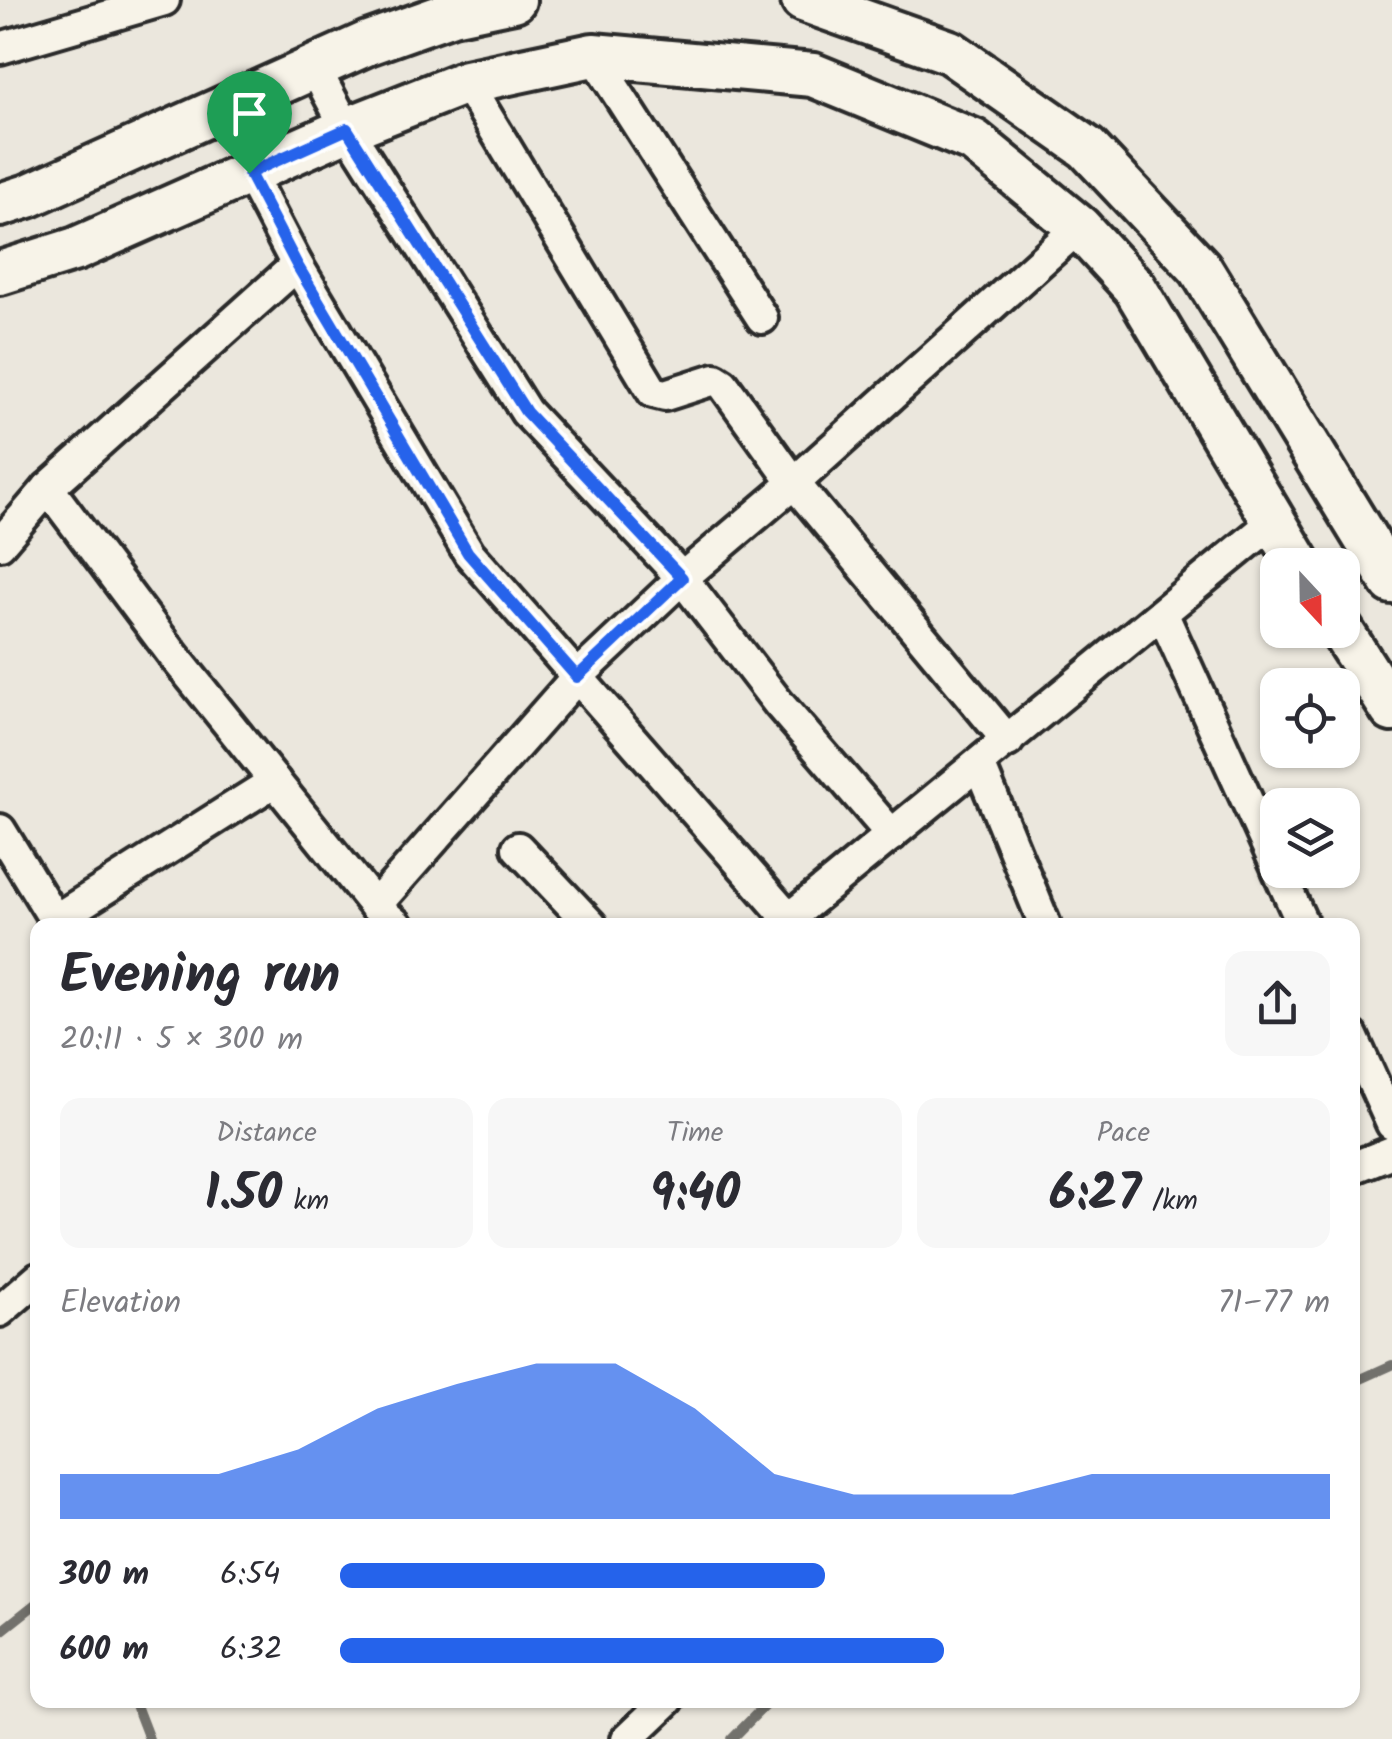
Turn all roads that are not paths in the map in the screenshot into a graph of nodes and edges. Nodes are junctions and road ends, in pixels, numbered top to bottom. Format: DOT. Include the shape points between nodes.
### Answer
graph roads {
  1 [pos="164,0"];
  2 [pos="514,0"];
  3 [pos="803,0"];
  4 [pos="0,48"];
  5 [pos="593,54"];
  6 [pos="314,65"];
  7 [pos="466,82"];
  8 [pos="347,129"];
  9 [pos="249,173"];
  10 [pos="0,205"];
  11 [pos="1079,227"];
  12 [pos="297,265"];
  13 [pos="0,273"];
  14 [pos="762,318"];
  15 [pos="794,483"];
  16 [pos="48,488"];
  17 [pos="1273,522"];
  18 [pos="0,544"];
  19 [pos="1289,548"];
  20 [pos="682,578"];
  21 [pos="1392,582"];
  22 [pos="1163,615"];
  23 [pos="1352,648"];
  24 [pos="577,677"];
  25 [pos="1392,710"];
  26 [pos="1008,741"];
  27 [pos="979,764"];
  28 [pos="275,781"];
  29 [pos="0,830"];
  30 [pos="1260,830"];
  31 [pos="892,835"];
  32 [pos="518,848"];
  33 [pos="1286,888"];
  34 [pos="386,915"];
  35 [pos="52,918"];
  36 [pos="60,918"];
  37 [pos="584,918"];
  38 [pos="781,918"];
  39 [pos="789,918"];
  40 [pos="1041,918"];
  41 [pos="1299,918"];
  42 [pos="1360,1054"];
  43 [pos="1392,1124"];
  44 [pos="1392,1152"];
  45 [pos="1360,1165"];
  46 [pos="658,1708"];
  47 [pos="626,1739"];
  1 -- 4 [label="street"];
  2 -- 6 [label="street" via="452,13"];
  3 -- 21 [label="street" via="950,52 1087,148 1200,268"];
  5 -- 7 [label="street"];
  5 -- 11 [label="street" via="812,75 974,141"];
  5 -- 14 [label="street"];
  6 -- 8 [label="street"];
  6 -- 10 [label="street"];
  7 -- 8 [label="street"];
  7 -- 15 [label="street" via="653,392 665,395 706,380 724,384"];
  8 -- 9 [label="street"];
  8 -- 20 [label="street" via="526,412"];
  9 -- 12 [label="street"];
  9 -- 13 [label="street" via="76,249"];
  11 -- 15 [label="street"];
  11 -- 17 [label="street" via="1135,288"];
  12 -- 16 [label="street"];
  12 -- 24 [label="street" via="468,553"];
  15 -- 20 [label="street"];
  15 -- 26 [label="street"];
  16 -- 18 [label="street"];
  16 -- 28 [label="street"];
  17 -- 19 [label="street"];
  17 -- 22 [label="street"];
  20 -- 24 [label="street"];
  20 -- 31 [label="street"];
  22 -- 26 [label="street"];
  22 -- 30 [label="street"];
  23 -- 25 [label="street"];
  24 -- 34 [label="street"];
  24 -- 38 [label="street"];
  26 -- 27 [label="street"];
  27 -- 31 [label="street"];
  27 -- 40 [label="street"];
  28 -- 34 [label="street"];
  28 -- 36 [label="street"];
  29 -- 35 [label="street"];
  31 -- 39 [label="street"];
  32 -- 37 [label="street"];
  33 -- 41 [label="street"];
  42 -- 43 [label="street"];
  44 -- 45 [label="street"];
  46 -- 47 [label="street"];
}
